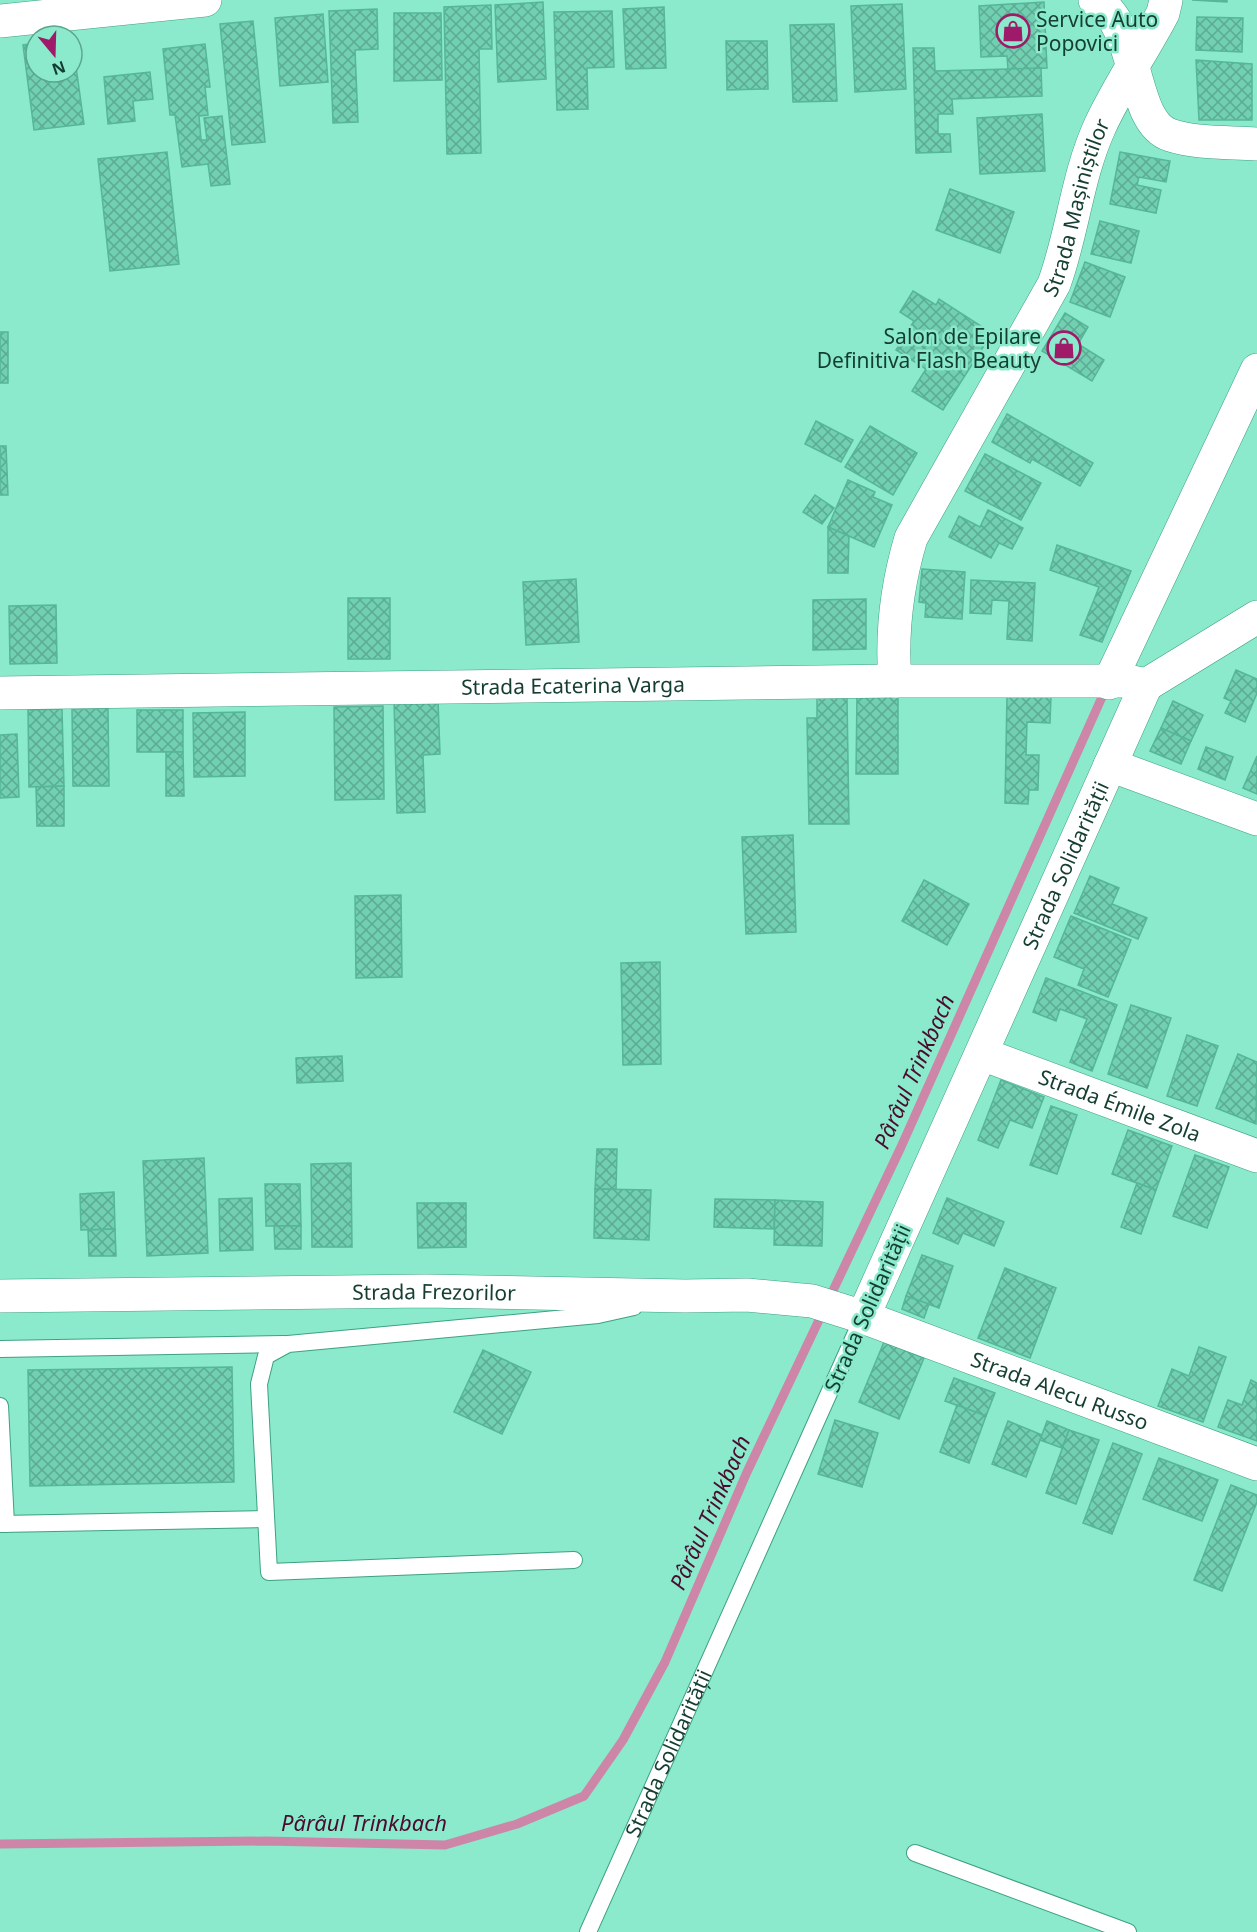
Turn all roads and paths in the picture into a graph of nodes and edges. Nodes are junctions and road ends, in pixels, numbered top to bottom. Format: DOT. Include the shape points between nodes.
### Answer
graph roads {
  1 [pos="205,0"];
  2 [pos="1095,0"];
  3 [pos="1166,0"];
  4 [pos="0,21"];
  5 [pos="1134,66"];
  6 [pos="1257,144"];
  7 [pos="1257,370"];
  8 [pos="1257,617"];
  9 [pos="895,681"];
  10 [pos="1109,683"];
  11 [pos="1146,685"];
  12 [pos="0,693"];
  13 [pos="1110,765"];
  14 [pos="1257,819"];
  15 [pos="982,1054"];
  16 [pos="1257,1156"];
  17 [pos="0,1296"];
  18 [pos="685,1296"];
  19 [pos="854,1314"];
  20 [pos="288,1344"];
  21 [pos="0,1349"];
  22 [pos="0,1406"];
  23 [pos="1257,1464"];
  24 [pos="266,1519"];
  25 [pos="3,1524"];
  26 [pos="574,1560"];
  27 [pos="915,1853"];
  28 [pos="588,1932"];
  29 [pos="1128,1932"];
  1 -- 4 [label="street"];
  2 -- 5 [label="street" via="1107,7 1117,22"];
  3 -- 5 [label="street, Strada Mașiniștilor"];
  5 -- 6 [label="street" via="1149,118 1168,135"];
  5 -- 9 [label="street, Strada Mașiniștilor" via="1100,126 1089,155 1054,284 911,538 901,570 892,642"];
  7 -- 10 [label="street"];
  8 -- 11 [label="street"];
  9 -- 10 [label="street, Strada Ecaterina Varga"];
  9 -- 12 [label="street, Strada Ecaterina Varga"];
  10 -- 11 [label="street, Strada Ecaterina Varga"];
  11 -- 13 [label="street, Strada Solidarității"];
  13 -- 14 [label="street"];
  13 -- 15 [label="street, Strada Solidarității"];
  15 -- 16 [label="street, Strada Émile Zola"];
  15 -- 19 [label="street, Strada Solidarității"];
  17 -- 18 [label="street, Strada Frezorilor" via="426,1291"];
  18 -- 19 [label="street, Strada Frezorilor" via="747,1295 812,1301"];
  18 -- 20 [label="lane" via="597,1314"];
  19 -- 23 [label="street, Strada Alecu Russo"];
  19 -- 28 [label="lane, Strada Solidarității"];
  20 -- 21 [label="lane"];
  20 -- 24 [label="lane" via="266,1356 259,1384"];
  22 -- 25 [label="lane"];
  24 -- 25 [label="lane"];
  24 -- 26 [label="lane" via="269,1572"];
  27 -- 29 [label="lane"];
}
